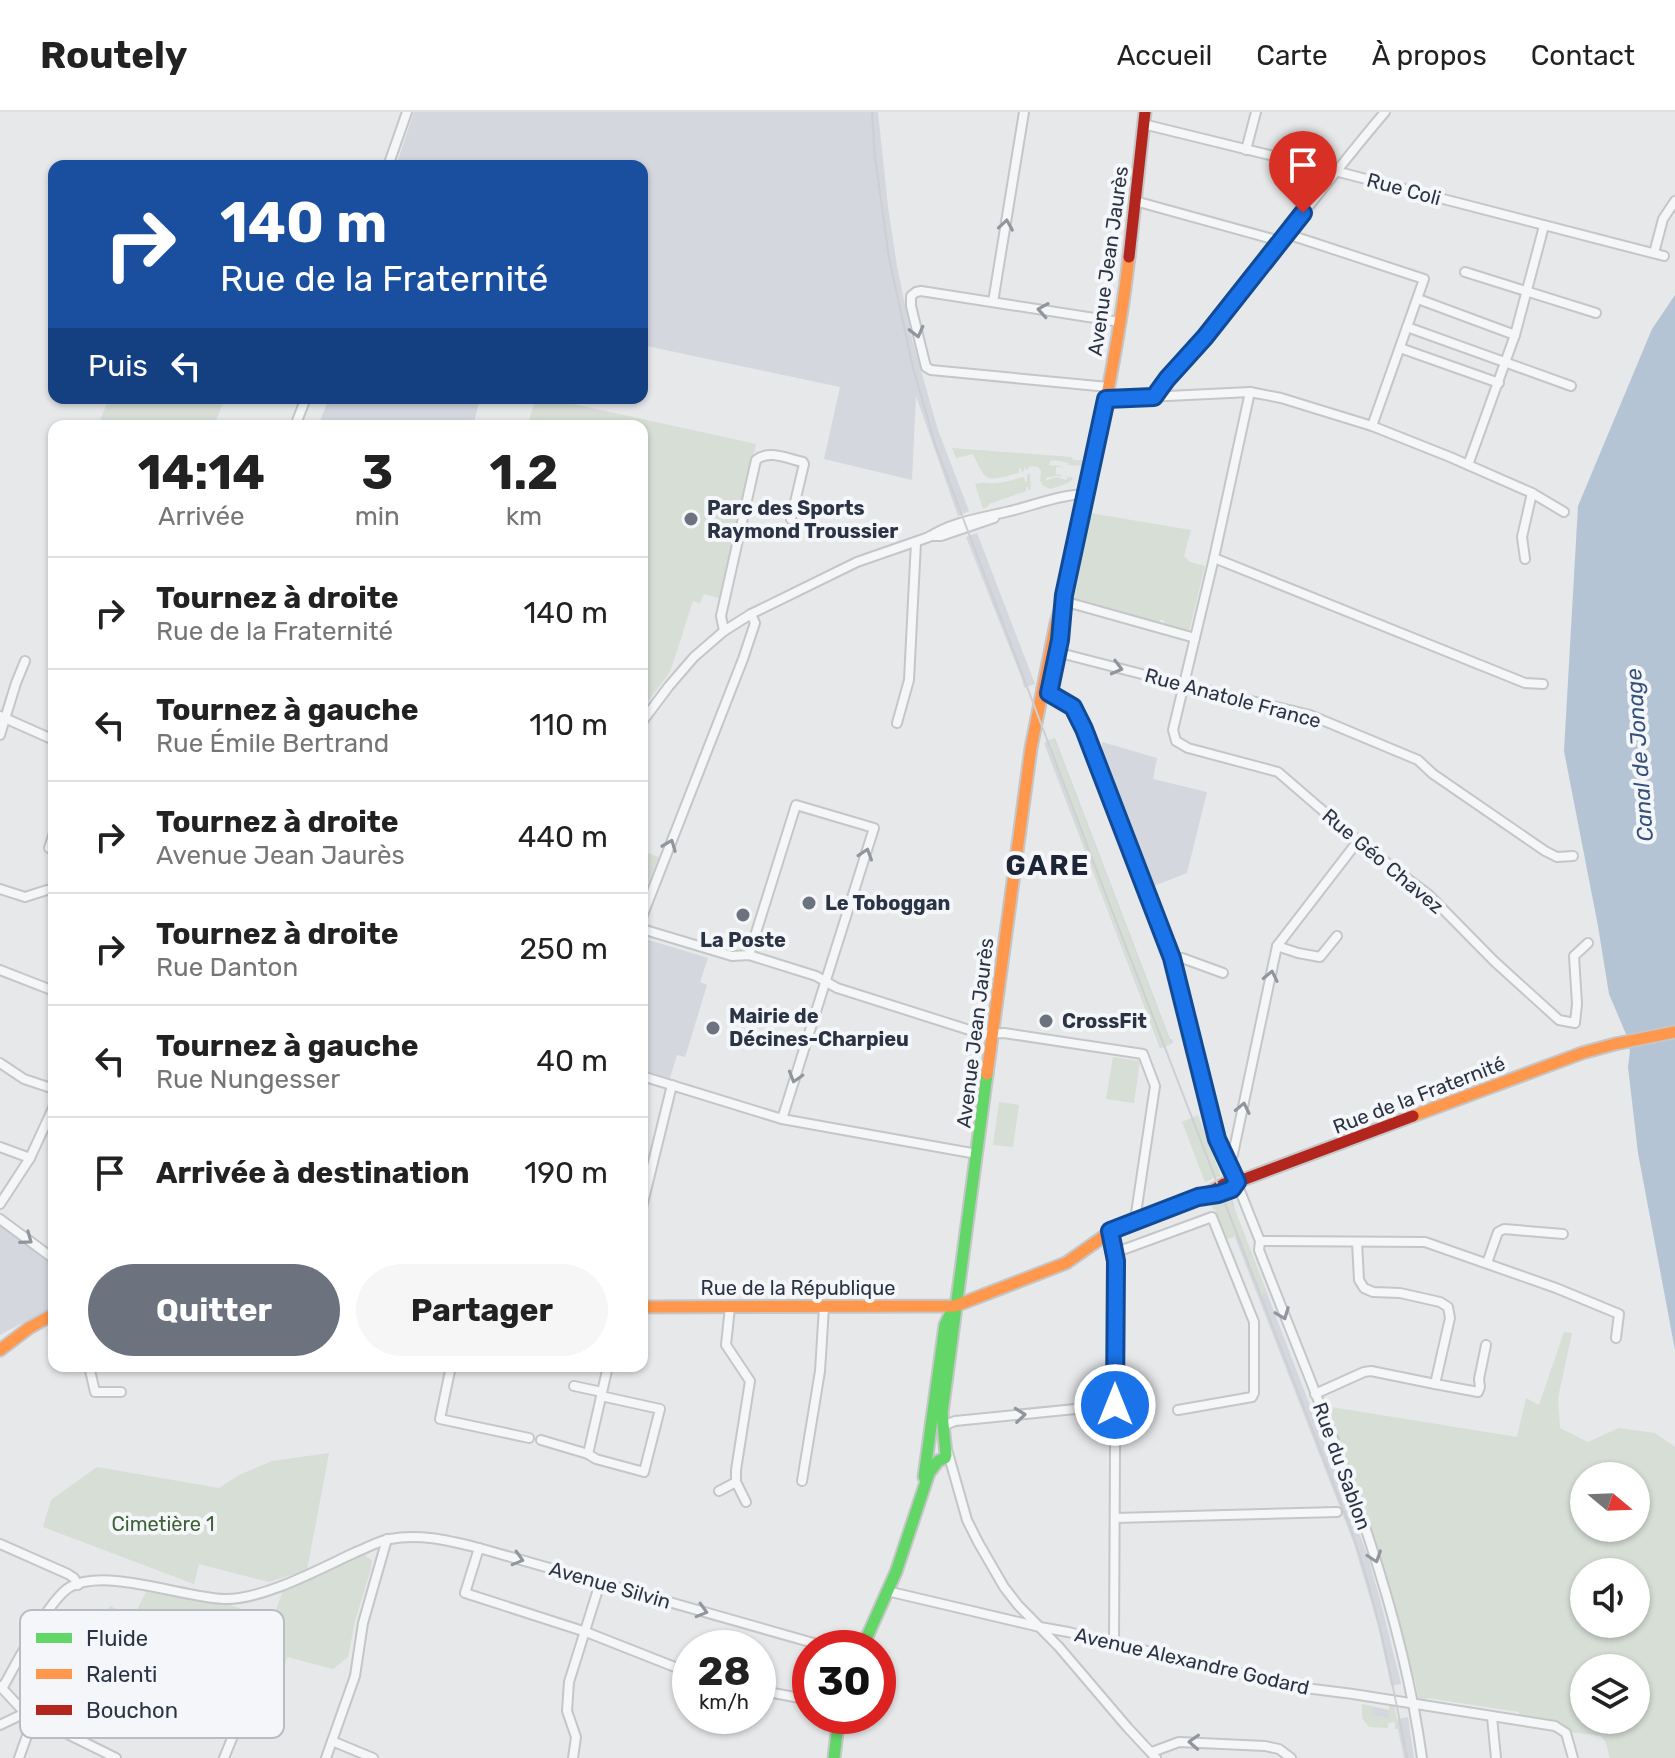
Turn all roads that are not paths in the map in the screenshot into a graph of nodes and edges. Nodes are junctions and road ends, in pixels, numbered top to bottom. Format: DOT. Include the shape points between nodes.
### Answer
graph roads {
  1 [pos="407,112"];
  2 [pos="1024,112"];
  3 [pos="1256,112"];
  4 [pos="1385,112"];
  5 [pos="1144,118"];
  6 [pos="1246,150"];
  7 [pos="390,160"];
  8 [pos="1335,171"];
  9 [pos="1135,201"];
  10 [pos="1675,201"];
  11 [pos="1544,226"];
  12 [pos="1284,238"];
  13 [pos="1654,253"];
  14 [pos="1664,256"];
  15 [pos="1465,272"];
  16 [pos="1527,292"];
  17 [pos="1418,299"];
  18 [pos="993,302"];
  19 [pos="1596,313"];
  20 [pos="1120,322"];
  21 [pos="1407,327"];
  22 [pos="1515,335"];
  23 [pos="1400,348"];
  24 [pos="1506,363"];
  25 [pos="1499,383"];
  26 [pos="1571,386"];
  27 [pos="1250,392"];
  28 [pos="1107,393"];
  29 [pos="1154,397"];
  30 [pos="1372,426"];
  31 [pos="1468,465"];
  32 [pos="1532,493"];
  33 [pos="1085,494"];
  34 [pos="1564,512"];
  35 [pos="791,519"];
  36 [pos="916,542"];
  37 [pos="1214,558"];
  38 [pos="1525,559"];
  39 [pos="1063,601"];
  40 [pos="751,614"];
  41 [pos="724,631"];
  42 [pos="1195,638"];
  43 [pos="1054,650"];
  44 [pos="25,661"];
  45 [pos="1543,684"];
  46 [pos="1184,685"];
  47 [pos="1046,691"];
  48 [pos="648,714"];
  49 [pos="3,717"];
  50 [pos="897,723"];
  51 [pos="0,735"];
  52 [pos="48,737"];
  53 [pos="1358,841"];
  54 [pos="1573,856"];
  55 [pos="0,889"];
  56 [pos="48,890"];
  57 [pos="648,902"];
  58 [pos="648,931"];
  59 [pos="1337,936"];
  60 [pos="1588,943"];
  61 [pos="1277,946"];
  62 [pos="749,955"];
  63 [pos="1172,958"];
  64 [pos="0,970"];
  65 [pos="1223,973"];
  66 [pos="825,981"];
  67 [pos="48,989"];
  68 [pos="1675,1032"];
  69 [pos="992,1034"];
  70 [pos="0,1063"];
  71 [pos="648,1078"];
  72 [pos="672,1085"];
  73 [pos="48,1087"];
  74 [pos="48,1119"];
  75 [pos="782,1119"];
  76 [pos="0,1147"];
  77 [pos="977,1154"];
  78 [pos="30,1158"];
  79 [pos="1228,1162"];
  80 [pos="648,1165"];
  81 [pos="1237,1182"];
  82 [pos="0,1204"];
  83 [pos="0,1219"];
  84 [pos="1135,1220"];
  85 [pos="1110,1231"];
  86 [pos="1563,1234"];
  87 [pos="1260,1241"];
  88 [pos="1357,1242"];
  89 [pos="1114,1253"];
  90 [pos="48,1255"];
  91 [pos="1487,1263"];
  92 [pos="955,1306"];
  93 [pos="648,1307"];
  94 [pos="730,1307"];
  95 [pos="824,1307"];
  96 [pos="48,1317"];
  97 [pos="1616,1338"];
  98 [pos="1486,1345"];
  99 [pos="0,1350"];
  100 [pos="90,1372"];
  101 [pos="450,1372"];
  102 [pos="607,1372"];
  103 [pos="1435,1384"];
  104 [pos="574,1386"];
  105 [pos="121,1392"];
  106 [pos="602,1394"];
  107 [pos="1315,1394"];
  108 [pos="1115,1405"];
  109 [pos="1178,1410"];
  110 [pos="943,1426"];
  111 [pos="529,1438"];
  112 [pos="541,1440"];
  113 [pos="928,1449"];
  114 [pos="947,1450"];
  115 [pos="588,1454"];
  116 [pos="938,1461"];
  117 [pos="952,1471"];
  118 [pos="802,1481"];
  119 [pos="736,1482"];
  120 [pos="923,1490"];
  121 [pos="719,1491"];
  122 [pos="746,1502"];
  123 [pos="1337,1512"];
  124 [pos="1115,1518"];
  125 [pos="387,1539"];
  126 [pos="0,1544"];
  127 [pos="479,1548"];
  128 [pos="600,1583"];
  129 [pos="78,1585"];
  130 [pos="887,1591"];
  131 [pos="48,1610"];
  132 [pos="1040,1627"];
  133 [pos="870,1630"];
  134 [pos="586,1632"];
  135 [pos="792,1637"];
  136 [pos="1114,1643"];
  137 [pos="20,1655"];
  138 [pos="672,1666"];
  139 [pos="1,1686"];
  140 [pos="1414,1704"];
  141 [pos="20,1705"];
  142 [pos="1492,1717"];
  143 [pos="20,1718"];
  144 [pos="0,1725"];
  145 [pos="837,1734"];
  146 [pos="24,1738"];
  147 [pos="76,1738"];
  148 [pos="232,1738"];
  149 [pos="332,1741"];
  150 [pos="1154,1755"];
  151 [pos="19,1758"];
  152 [pos="116,1758"];
  153 [pos="224,1758"];
  154 [pos="326,1758"];
  155 [pos="373,1758"];
  156 [pos="573,1758"];
  157 [pos="834,1758"];
  158 [pos="1291,1758"];
  159 [pos="1422,1758"];
  160 [pos="1496,1758"];
  161 [pos="1573,1758"];
  1 -- 7 [label="street"];
  18 -- 2 [label="street, one-way"];
  3 -- 6 [label="street"];
  4 -- 8 [label="street"];
  5 -- 6 [label="street, Rue Coli"];
  5 -- 9 [label="main road, Avenue Jean Jaurès"];
  6 -- 8 [label="street, Rue Coli"];
  8 -- 11 [label="street, Rue Coli"];
  8 -- 12 [label="street"];
  9 -- 12 [label="street"];
  9 -- 20 [label="main road, Avenue Jean Jaurès"];
  10 -- 13 [label="street" via="1663,219"];
  11 -- 13 [label="street, Rue Coli"];
  11 -- 16 [label="street"];
  12 -- 17 [label="street" via="1424,279"];
  12 -- 29 [label="street"];
  13 -- 14 [label="street, Rue Coli"];
  15 -- 16 [label="street"];
  16 -- 19 [label="street"];
  16 -- 22 [label="street"];
  17 -- 21 [label="street"];
  17 -- 22 [label="street"];
  20 -- 18 [label="street, one-way"];
  18 -- 28 [label="street, one-way" via="921,291 911,296 926,367"];
  20 -- 28 [label="main road, Avenue Jean Jaurès"];
  21 -- 23 [label="street"];
  21 -- 24 [label="street"];
  22 -- 24 [label="street"];
  23 -- 25 [label="street"];
  23 -- 30 [label="street"];
  24 -- 25 [label="street"];
  24 -- 26 [label="street"];
  25 -- 31 [label="street"];
  27 -- 29 [label="street"];
  27 -- 30 [label="street"];
  27 -- 37 [label="street"];
  28 -- 29 [label="street"];
  28 -- 33 [label="main road, Avenue Jean Jaurès"];
  30 -- 31 [label="street"];
  31 -- 32 [label="street"];
  32 -- 34 [label="street"];
  32 -- 38 [label="street" via="1522,537"];
  33 -- 36 [label="street" via="1065,495"];
  33 -- 39 [label="main road, Avenue Jean Jaurès"];
  35 -- 41 [label="street" via="804,464 760,456 721,616"];
  36 -- 40 [label="street" via="857,562"];
  36 -- 50 [label="street" via="909,680"];
  37 -- 42 [label="street"];
  37 -- 45 [label="street" via="1525,683"];
  39 -- 42 [label="street"];
  39 -- 43 [label="main road, Avenue Jean Jaurès"];
  40 -- 41 [label="street"];
  57 -- 40 [label="street, one-way" via="743,659 755,623"];
  41 -- 48 [label="street" via="694,657"];
  42 -- 46 [label="street"];
  43 -- 46 [label="street, Rue Anatole France, one-way"];
  43 -- 47 [label="main road, Avenue Jean Jaurès"];
  44 -- 49 [label="street"];
  46 -- 53 [label="street, Rue Géo Chavez" via="1173,730 1176,741 1278,772"];
  46 -- 54 [label="street, Rue Anatole France" via="1310,715 1418,760 1545,851"];
  47 -- 63 [label="street, Rue du Sablon" via="1073,707 1084,729"];
  47 -- 69 [label="main road, Avenue Jean Jaurès" via="1030,766"];
  49 -- 51 [label="street"];
  49 -- 52 [label="street"];
  53 -- 60 [label="street, Rue Géo Chavez" via="1429,895 1559,1020 1575,1023 1574,956"];
  53 -- 61 [label="street"];
  55 -- 56 [label="street" via="25,897"];
  58 -- 62 [label="street" via="732,956"];
  59 -- 61 [label="street" via="1320,957"];
  79 -- 61 [label="street, one-way"];
  62 -- 66 [label="street"];
  66 -- 62 [label="street, one-way" via="874,828 796,805"];
  63 -- 65 [label="street"];
  63 -- 79 [label="street, Rue du Sablon" via="1217,1139"];
  64 -- 67 [label="street"];
  66 -- 69 [label="street"];
  66 -- 75 [label="street, one-way"];
  68 -- 81 [label="main road, Rue de la Fraternité" via="1615,1044 1540,1069"];
  69 -- 77 [label="main road, Avenue Jean Jaurès"];
  69 -- 84 [label="street" via="1143,1054 1155,1086"];
  70 -- 73 [label="street"];
  71 -- 72 [label="street"];
  72 -- 75 [label="street"];
  72 -- 80 [label="street"];
  74 -- 78 [label="street"];
  75 -- 77 [label="street"];
  76 -- 78 [label="street"];
  77 -- 92 [label="main road, Avenue Jean Jaurès"];
  78 -- 82 [label="street"];
  79 -- 81 [label="street, Rue du Sablon"];
  81 -- 84 [label="main road, Rue de la Fraternité"];
  81 -- 87 [label="street, Rue du Sablon"];
  83 -- 90 [label="street, one-way"];
  84 -- 85 [label="main road, Rue de la Fraternité"];
  85 -- 89 [label="street"];
  85 -- 92 [label="main road, Rue de la Fraternité" via="1066,1263"];
  86 -- 91 [label="street" via="1504,1229 1498,1232"];
  87 -- 88 [label="street"];
  87 -- 107 [label="street, Rue du Sablon, one-way"];
  88 -- 91 [label="street" via="1425,1242"];
  88 -- 103 [label="street" via="1364,1288 1448,1307"];
  89 -- 108 [label="street"];
  89 -- 109 [label="street" via="1212,1217 1254,1322 1254,1393"];
  91 -- 97 [label="street" via="1619,1314"];
  92 -- 95 [label="main road, Rue de la République"];
  92 -- 110 [label="main road, Avenue Jean Jaurès"];
  92 -- 113 [label="main road, Avenue Jean Jaurès" via="945,1325"];
  93 -- 94 [label="main road, Rue de la République"];
  94 -- 95 [label="main road, Rue de la République"];
  94 -- 119 [label="street" via="726,1345 750,1381"];
  95 -- 118 [label="street" via="820,1371"];
  96 -- 99 [label="main road"];
  98 -- 103 [label="street" via="1478,1392"];
  100 -- 105 [label="street" via="95,1392"];
  101 -- 111 [label="street" via="440,1419"];
  102 -- 106 [label="street"];
  103 -- 107 [label="street" via="1371,1371"];
  104 -- 106 [label="street"];
  106 -- 115 [label="street"];
  106 -- 115 [label="street" via="660,1409 644,1472"];
  107 -- 140 [label="street, Rue du Sablon, one-way" via="1380,1573"];
  110 -- 108 [label="street, one-way"];
  108 -- 124 [label="street"];
  110 -- 114 [label="main road, Avenue Jean Jaurès"];
  112 -- 115 [label="street"];
  113 -- 116 [label="main road" via="931,1459"];
  113 -- 120 [label="main road, Avenue Jean Jaurès"];
  114 -- 116 [label="main road, Avenue Jean Jaurès"];
  114 -- 117 [label="street"];
  116 -- 117 [label="street"];
  116 -- 120 [label="main road, Avenue Jean Jaurès"];
  117 -- 132 [label="street" via="984,1554 1004,1587"];
  119 -- 121 [label="street"];
  119 -- 122 [label="street"];
  120 -- 130 [label="main road, Avenue Jean Jaurès"];
  123 -- 124 [label="street"];
  124 -- 136 [label="street"];
  125 -- 127 [label="street, Avenue Silvin" via="413,1536"];
  125 -- 129 [label="street" via="260,1594 226,1599 112,1581"];
  125 -- 149 [label="street" via="363,1623 355,1676"];
  126 -- 129 [label="street" via="68,1574"];
  127 -- 128 [label="street, Avenue Silvin, one-way"];
  127 -- 134 [label="street" via="465,1593"];
  128 -- 134 [label="street"];
  128 -- 135 [label="street, Avenue Silvin, one-way"];
  129 -- 131 [label="street"];
  130 -- 132 [label="street, Avenue Alexandre Godard"];
  130 -- 133 [label="main road, Avenue Jean Jaurès"];
  132 -- 136 [label="street, Avenue Alexandre Godard"];
  132 -- 150 [label="street"];
  134 -- 138 [label="street"];
  134 -- 156 [label="street" via="569,1682 567,1711 576,1737"];
  136 -- 140 [label="street, Avenue Alexandre Godard" via="1297,1687"];
  137 -- 139 [label="street"];
  139 -- 141 [label="street"];
  140 -- 142 [label="street, Avenue Alexandre Godard"];
  140 -- 159 [label="street, Rue du Sablon"];
  142 -- 160 [label="street"];
  142 -- 161 [label="street, Avenue Alexandre Godard" via="1555,1726 1566,1733"];
  143 -- 144 [label="street"];
  145 -- 157 [label="main road"];
  146 -- 151 [label="street"];
  147 -- 152 [label="street"];
  148 -- 153 [label="street"];
  149 -- 154 [label="street"];
  149 -- 155 [label="street"];
  158 -- 150 [label="street, one-way" via="1265,1746 1179,1742"];
}
